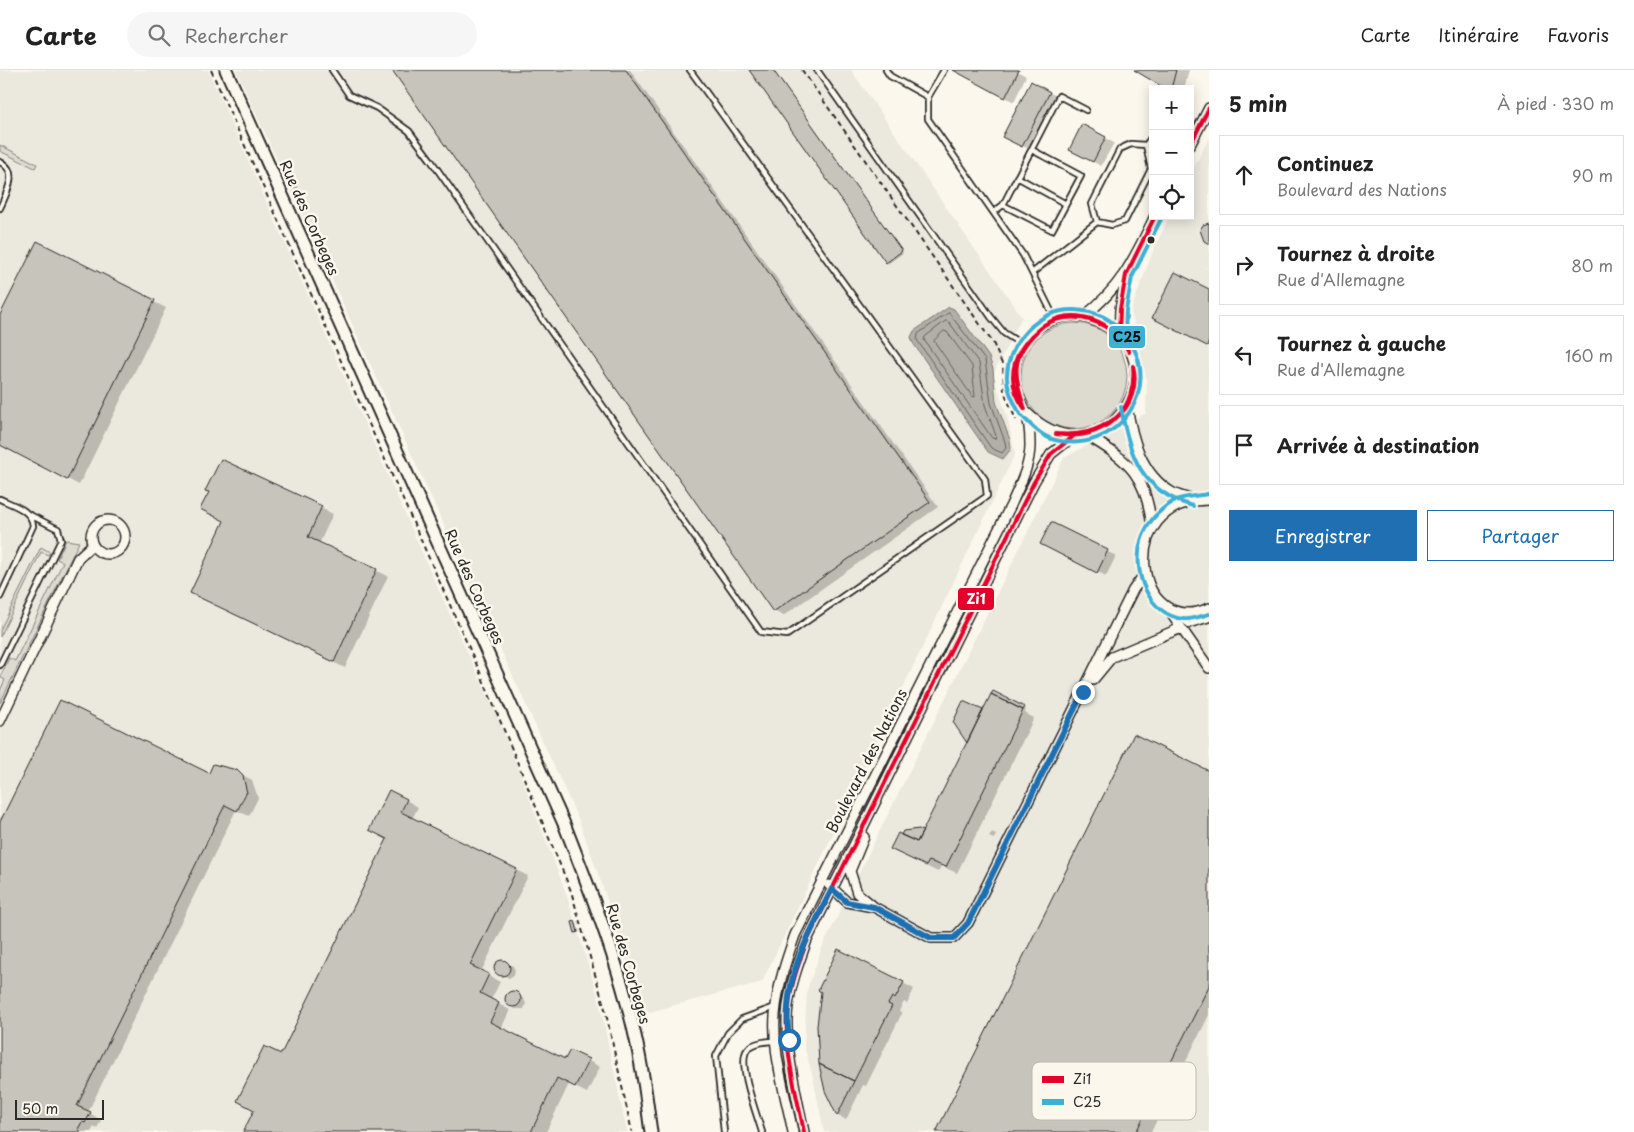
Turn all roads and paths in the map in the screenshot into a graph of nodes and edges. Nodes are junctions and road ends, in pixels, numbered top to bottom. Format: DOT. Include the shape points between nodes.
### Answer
graph roads {
  1 [pos="211,70"];
  2 [pos="226,70"];
  3 [pos="332,70"];
  4 [pos="690,70"];
  5 [pos="802,70"];
  6 [pos="817,70"];
  7 [pos="886,70"];
  8 [pos="943,70"];
  9 [pos="928,97"];
  10 [pos="1209,108"];
  11 [pos="1086,110"];
  12 [pos="1194,137"];
  13 [pos="1149,141"];
  14 [pos="1146,145"];
  15 [pos="1032,150"];
  16 [pos="0,162"];
  17 [pos="1017,177"];
  18 [pos="1066,204"];
  19 [pos="1003,205"];
  20 [pos="0,208"];
  21 [pos="994,212"];
  22 [pos="1153,220"];
  23 [pos="1097,222"];
  24 [pos="1032,273"];
  25 [pos="1126,274"];
  26 [pos="1084,317"];
  27 [pos="1055,319"];
  28 [pos="1119,336"];
  29 [pos="1022,345"];
  30 [pos="1127,406"];
  31 [pos="1026,412"];
  32 [pos="1018,423"];
  33 [pos="1086,435"];
  34 [pos="1074,436"];
  35 [pos="0,499"];
  36 [pos="1195,500"];
  37 [pos="1209,500"];
  38 [pos="30,516"];
  39 [pos="1152,530"];
  40 [pos="92,545"];
  41 [pos="1145,573"];
  42 [pos="0,597"];
  43 [pos="1209,608"];
  44 [pos="1168,609"];
  45 [pos="1209,619"];
  46 [pos="1181,628"];
  47 [pos="0,665"];
  48 [pos="1209,668"];
  49 [pos="1083,692"];
  50 [pos="0,721"];
  51 [pos="892,769"];
  52 [pos="870,786"];
  53 [pos="832,889"];
  54 [pos="874,907"];
  55 [pos="775,1007"];
  56 [pos="776,1040"];
  57 [pos="789,1040"];
  58 [pos="632,1132"];
  59 [pos="651,1132"];
  60 [pos="724,1132"];
  61 [pos="762,1132"];
  62 [pos="793,1132"];
  63 [pos="804,1132"];
  1 -- 58 [label="path" via="479,670 571,891 605,1009"];
  2 -- 59 [label="street, Rue des Corbeges" via="595,902 624,994 642,1070"];
  3 -- 4 [label="lane" via="349,95 377,108 409,131 761,632 788,635 986,496 984,479"];
  5 -- 32 [label="path" via="993,343 1003,366 1004,391"];
  6 -- 29 [label="lane" via="991,317"];
  7 -- 9 [label="lane" via="890,76"];
  8 -- 9 [label="lane"];
  9 -- 21 [label="lane" via="928,119"];
  10 -- 12 [label="street"];
  11 -- 15 [label="lane" via="1060,96"];
  13 -- 14 [label="lane"];
  14 -- 23 [label="lane" via="1131,144 1120,148 1092,204"];
  14 -- 23 [label="lane" via="1151,169 1125,221 1112,225"];
  15 -- 17 [label="lane"];
  15 -- 18 [label="lane" via="1081,176"];
  16 -- 20 [label="lane" via="9,170 11,178"];
  17 -- 18 [label="lane"];
  17 -- 19 [label="lane"];
  18 -- 19 [label="lane" via="1052,230"];
  19 -- 21 [label="lane"];
  21 -- 24 [label="lane"];
  22 -- 25 [label="street"];
  23 -- 24 [label="lane"];
  24 -- 27 [label="lane"];
  25 -- 26 [label="street" via="1104,301"];
  25 -- 28 [label="street"];
  26 -- 27 [label="street"];
  26 -- 28 [label="street" via="1103,323"];
  27 -- 29 [label="street" via="1037,329"];
  28 -- 30 [label="street" via="1130,351 1134,369 1134,388"];
  29 -- 31 [label="street" via="1014,372 1019,400"];
  30 -- 33 [label="street" via="1102,430"];
  30 -- 36 [label="street" via="1131,434 1140,457 1172,492"];
  31 -- 34 [label="street" via="1039,425 1056,434"];
  31 -- 52 [label="street, Boulevard des Nations" via="1030,445 1023,478"];
  33 -- 34 [label="street"];
  33 -- 39 [label="street" via="1124,459 1145,488"];
  34 -- 51 [label="street, Boulevard des Nations" via="1051,454 1034,482"];
  35 -- 38 [label="lane"];
  36 -- 37 [label="street"];
  36 -- 39 [label="street" via="1178,505"];
  38 -- 42 [label="lane" via="31,533"];
  38 -- 47 [label="lane" via="58,529 61,540"];
  39 -- 41 [label="street" via="1146,543"];
  40 -- 50 [label="street" via="78,558"];
  41 -- 44 [label="street" via="1150,586"];
  41 -- 49 [label="street" via="1133,590"];
  43 -- 44 [label="street" via="1186,613"];
  44 -- 45 [label="lane" via="1189,625"];
  44 -- 46 [label="street"];
  46 -- 48 [label="street"];
  46 -- 49 [label="street" via="1112,657"];
  49 -- 54 [label="street" via="968,923 954,938 931,938"];
  51 -- 53 [label="street, Boulevard des Nations"];
  51 -- 54 [label="street" via="850,871 857,893"];
  52 -- 53 [label="street" via="859,820 827,883"];
  52 -- 55 [label="street, Boulevard des Nations" via="795,935"];
  53 -- 54 [label="street" via="847,902"];
  53 -- 57 [label="street, Boulevard des Nations" via="794,973 788,1008"];
  55 -- 56 [label="street, Boulevard des Nations"];
  55 -- 60 [label="lane" via="742,1019 728,1033 716,1056"];
  56 -- 57 [label="lane"];
  56 -- 61 [label="lane" via="755,1044 747,1050 743,1063"];
  56 -- 62 [label="street, Boulevard des Nations"];
  57 -- 63 [label="street, Boulevard des Nations"];
}
